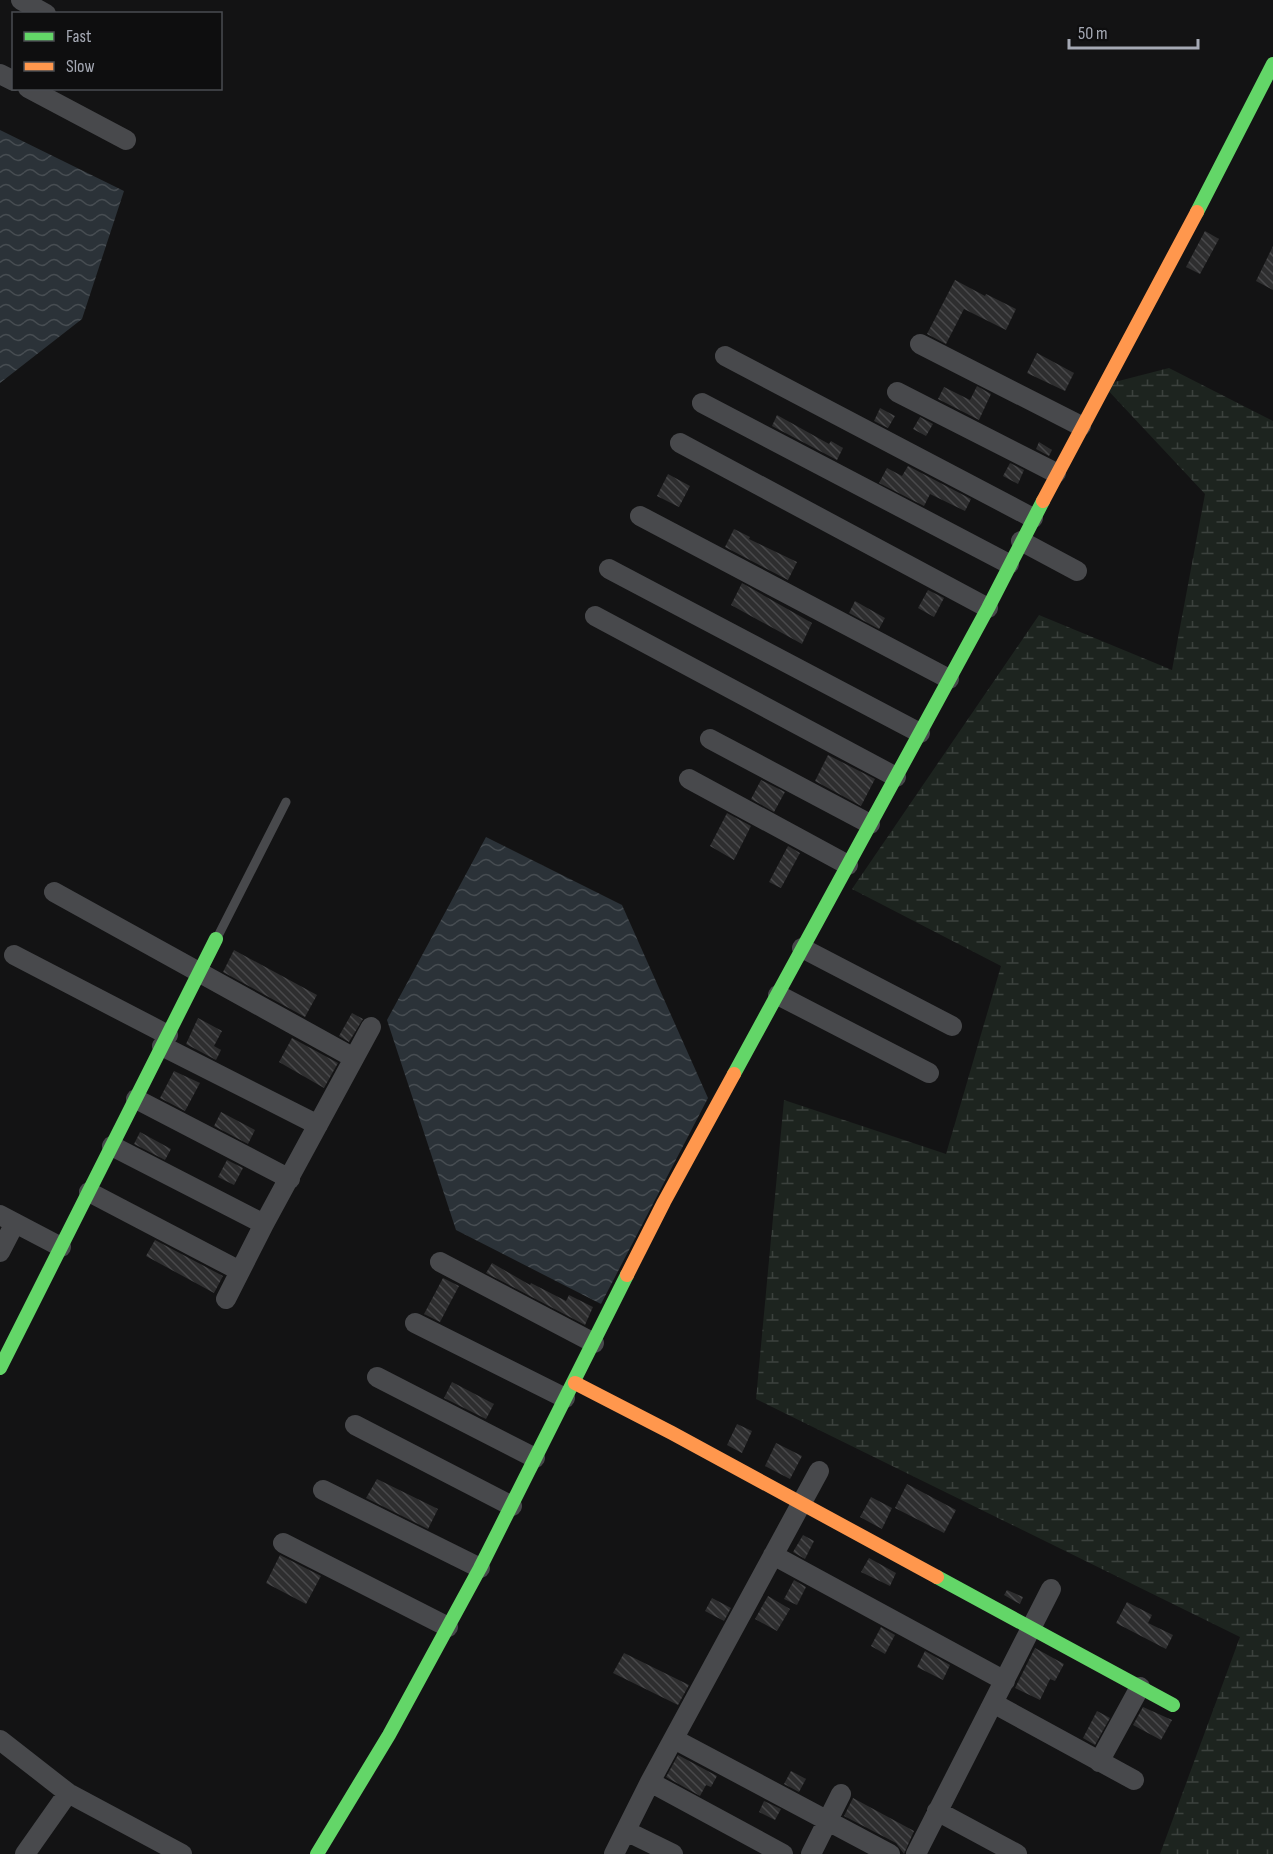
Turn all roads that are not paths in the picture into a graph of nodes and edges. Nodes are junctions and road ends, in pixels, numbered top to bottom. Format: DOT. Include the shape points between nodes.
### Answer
graph roads {
  1 [pos="21,0"];
  2 [pos="42,12"];
  3 [pos="1273,64"];
  4 [pos="32,90"];
  5 [pos="126,140"];
  6 [pos="920,344"];
  7 [pos="725,357"];
  8 [pos="897,392"];
  9 [pos="702,403"];
  10 [pos="1081,426"];
  11 [pos="680,444"];
  12 [pos="1056,473"];
  13 [pos="640,516"];
  14 [pos="1033,518"];
  15 [pos="1021,541"];
  16 [pos="1009,564"];
  17 [pos="609,569"];
  18 [pos="1077,571"];
  19 [pos="987,608"];
  20 [pos="595,616"];
  21 [pos="949,680"];
  22 [pos="920,733"];
  23 [pos="710,739"];
  24 [pos="896,777"];
  25 [pos="689,779"];
  26 [pos="286,802"];
  27 [pos="870,824"];
  28 [pos="848,865"];
  29 [pos="54,892"];
  30 [pos="216,939"];
  31 [pos="802,948"];
  32 [pos="14,955"];
  33 [pos="199,974"];
  34 [pos="778,995"];
  35 [pos="952,1026"];
  36 [pos="371,1027"];
  37 [pos="165,1041"];
  38 [pos="354,1058"];
  39 [pos="929,1073"];
  40 [pos="136,1099"];
  41 [pos="318,1125"];
  42 [pos="112,1146"];
  43 [pos="290,1179"];
  44 [pos="89,1191"];
  45 [pos="8,1219"];
  46 [pos="264,1224"];
  47 [pos="61,1247"];
  48 [pos="0,1252"];
  49 [pos="440,1262"];
  50 [pos="240,1271"];
  51 [pos="226,1299"];
  52 [pos="415,1323"];
  53 [pos="594,1344"];
  54 [pos="0,1368"];
  55 [pos="377,1377"];
  56 [pos="569,1391"];
  57 [pos="355,1425"];
  58 [pos="535,1458"];
  59 [pos="819,1471"];
  60 [pos="323,1490"];
  61 [pos="800,1504"];
  62 [pos="512,1506"];
  63 [pos="283,1542"];
  64 [pos="773,1554"];
  65 [pos="480,1568"];
  66 [pos="1051,1589"];
  67 [pos="448,1627"];
  68 [pos="1032,1629"];
  69 [pos="1005,1681"];
  70 [pos="1140,1687"];
  71 [pos="993,1703"];
  72 [pos="1173,1705"];
  73 [pos="674,1739"];
  74 [pos="0,1740"];
  75 [pos="1100,1762"];
  76 [pos="1134,1780"];
  77 [pos="650,1782"];
  78 [pos="68,1792"];
  79 [pos="842,1794"];
  80 [pos="938,1811"];
  81 [pos="828,1821"];
  82 [pos="626,1831"];
  83 [pos="25,1854"];
  84 [pos="182,1854"];
  85 [pos="317,1854"];
  86 [pos="614,1854"];
  87 [pos="673,1854"];
  88 [pos="783,1854"];
  89 [pos="810,1854"];
  90 [pos="890,1854"];
  91 [pos="916,1854"];
  92 [pos="1017,1854"];
  1 -- 2 [label="street"];
  3 -- 10 [label="street"];
  4 -- 5 [label="street"];
  6 -- 10 [label="street"];
  7 -- 14 [label="street"];
  8 -- 12 [label="street"];
  9 -- 16 [label="street"];
  10 -- 12 [label="street"];
  11 -- 19 [label="street"];
  12 -- 14 [label="street"];
  13 -- 21 [label="street"];
  14 -- 15 [label="street"];
  15 -- 16 [label="street"];
  15 -- 18 [label="street"];
  16 -- 19 [label="street"];
  17 -- 22 [label="street"];
  19 -- 21 [label="street"];
  20 -- 24 [label="street"];
  21 -- 22 [label="street"];
  22 -- 24 [label="street"];
  23 -- 27 [label="street"];
  24 -- 27 [label="street"];
  25 -- 28 [label="street"];
  26 -- 30 [label="lane"];
  27 -- 28 [label="street"];
  28 -- 31 [label="street"];
  29 -- 33 [label="street"];
  30 -- 33 [label="street"];
  31 -- 34 [label="street"];
  31 -- 35 [label="street"];
  32 -- 37 [label="street"];
  33 -- 37 [label="street"];
  33 -- 38 [label="street"];
  34 -- 39 [label="street"];
  34 -- 53 [label="street" via="664,1202"];
  36 -- 38 [label="street"];
  37 -- 40 [label="street"];
  37 -- 41 [label="street"];
  38 -- 41 [label="street"];
  40 -- 42 [label="street"];
  40 -- 43 [label="street"];
  41 -- 43 [label="street"];
  42 -- 44 [label="street"];
  42 -- 46 [label="street"];
  43 -- 46 [label="street"];
  44 -- 47 [label="street"];
  44 -- 50 [label="street"];
  45 -- 47 [label="street"];
  45 -- 48 [label="street"];
  46 -- 50 [label="street"];
  47 -- 54 [label="street"];
  49 -- 53 [label="street"];
  50 -- 51 [label="street"];
  52 -- 56 [label="street"];
  53 -- 56 [label="street"];
  55 -- 58 [label="street"];
  56 -- 58 [label="street"];
  56 -- 61 [label="street" via="672,1433"];
  57 -- 62 [label="street"];
  58 -- 62 [label="street"];
  59 -- 61 [label="street"];
  60 -- 65 [label="street"];
  61 -- 64 [label="street"];
  61 -- 68 [label="street"];
  62 -- 65 [label="street"];
  63 -- 67 [label="street"];
  64 -- 69 [label="street"];
  64 -- 73 [label="street"];
  65 -- 67 [label="street"];
  66 -- 68 [label="street"];
  67 -- 85 [label="street"];
  68 -- 69 [label="street"];
  68 -- 70 [label="street"];
  69 -- 71 [label="street"];
  70 -- 72 [label="street"];
  70 -- 75 [label="street"];
  71 -- 75 [label="street"];
  71 -- 80 [label="street"];
  73 -- 77 [label="street"];
  73 -- 81 [label="street"];
  74 -- 78 [label="street"];
  75 -- 76 [label="street"];
  77 -- 82 [label="street"];
  77 -- 88 [label="street"];
  78 -- 83 [label="street"];
  78 -- 84 [label="street"];
  79 -- 81 [label="street"];
  80 -- 91 [label="street"];
  80 -- 92 [label="street"];
  81 -- 89 [label="street"];
  81 -- 90 [label="street"];
  82 -- 86 [label="street"];
  82 -- 87 [label="street"];
}
